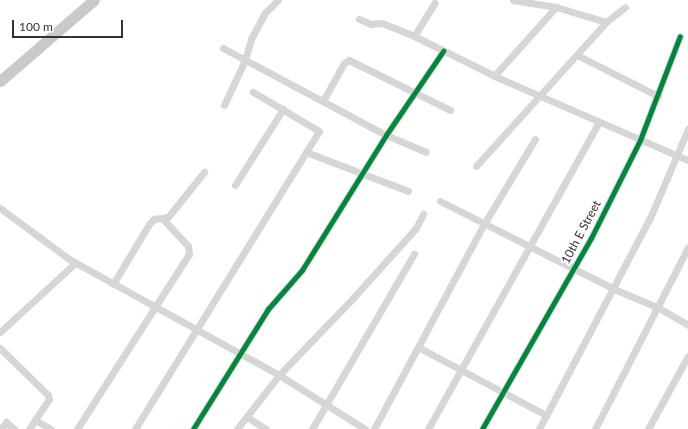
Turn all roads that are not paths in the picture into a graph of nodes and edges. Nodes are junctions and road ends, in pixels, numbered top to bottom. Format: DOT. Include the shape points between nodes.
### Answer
graph roads {
  1 [pos="94,0"];
  2 [pos="278,0"];
  3 [pos="513,0"];
  4 [pos="435,3"];
  5 [pos="556,7"];
  6 [pos="625,8"];
  7 [pos="359,19"];
  8 [pos="606,22"];
  9 [pos="414,36"];
  10 [pos="680,36"];
  11 [pos="223,48"];
  12 [pos="443,51"];
  13 [pos="577,55"];
  14 [pos="245,60"];
  15 [pos="494,76"];
  16 [pos="0,81"];
  17 [pos="253,92"];
  18 [pos="414,93"];
  19 [pos="658,96"];
  20 [pos="540,97"];
  21 [pos="323,101"];
  22 [pos="224,105"];
  23 [pos="283,109"];
  24 [pos="450,110"];
  25 [pos="598,123"];
  26 [pos="688,128"];
  27 [pos="386,135"];
  28 [pos="535,139"];
  29 [pos="640,140"];
  30 [pos="306,152"];
  31 [pos="426,152"];
  32 [pos="676,155"];
  33 [pos="688,160"];
  34 [pos="476,166"];
  35 [pos="204,172"];
  36 [pos="363,172"];
  37 [pos="235,185"];
  38 [pos="408,191"];
  39 [pos="440,201"];
  40 [pos="0,208"];
  41 [pos="424,214"];
  42 [pos="163,219"];
  43 [pos="484,224"];
  44 [pos="531,246"];
  45 [pos="688,247"];
  46 [pos="414,254"];
  47 [pos="75,262"];
  48 [pos="574,268"];
  49 [pos="113,284"];
  50 [pos="614,289"];
  51 [pos="154,307"];
  52 [pos="659,308"];
  53 [pos="688,325"];
  54 [pos="198,330"];
  55 [pos="0,332"];
  56 [pos="418,347"];
  57 [pos="0,348"];
  58 [pos="239,354"];
  59 [pos="688,356"];
  60 [pos="461,371"];
  61 [pos="279,375"];
  62 [pos="503,392"];
  63 [pos="326,405"];
  64 [pos="542,413"];
  65 [pos="246,417"];
  66 [pos="3,420"];
  67 [pos="35,420"];
  68 [pos="1,429"];
  69 [pos="14,429"];
  70 [pos="29,429"];
  71 [pos="51,429"];
  72 [pos="77,429"];
  73 [pos="135,429"];
  74 [pos="193,429"];
  75 [pos="237,429"];
  76 [pos="266,429"];
  77 [pos="312,429"];
  78 [pos="365,429"];
  79 [pos="374,429"];
  80 [pos="428,429"];
  81 [pos="482,429"];
  82 [pos="538,429"];
  83 [pos="595,429"];
  84 [pos="648,429"];
  1 -- 16 [label="main road"];
  2 -- 14 [label="street" via="260,21"];
  3 -- 5 [label="street"];
  4 -- 9 [label="street"];
  5 -- 8 [label="street"];
  5 -- 15 [label="street"];
  6 -- 8 [label="street"];
  7 -- 9 [label="street" via="371,24 382,23"];
  8 -- 13 [label="street"];
  9 -- 12 [label="street"];
  10 -- 19 [label="street, 10th E Street"];
  11 -- 14 [label="street"];
  12 -- 15 [label="street"];
  12 -- 18 [label="street"];
  13 -- 19 [label="street"];
  13 -- 20 [label="street"];
  14 -- 21 [label="street"];
  14 -- 22 [label="street"];
  15 -- 20 [label="street"];
  17 -- 23 [label="street"];
  18 -- 21 [label="street" via="348,60"];
  18 -- 24 [label="street"];
  18 -- 27 [label="street"];
  19 -- 29 [label="street, 10th E Street"];
  20 -- 25 [label="street"];
  20 -- 34 [label="street"];
  21 -- 27 [label="street"];
  23 -- 30 [label="street" via="319,131"];
  23 -- 37 [label="street"];
  25 -- 29 [label="street"];
  25 -- 44 [label="street"];
  26 -- 32 [label="street"];
  27 -- 31 [label="street"];
  27 -- 36 [label="street"];
  28 -- 43 [label="street"];
  29 -- 32 [label="street"];
  29 -- 48 [label="street, 10th E Street"];
  30 -- 36 [label="street"];
  30 -- 54 [label="street"];
  32 -- 33 [label="street"];
  32 -- 50 [label="street" via="650,218"];
  35 -- 42 [label="street" via="173,212"];
  36 -- 38 [label="street"];
  36 -- 58 [label="street" via="302,270 268,309"];
  39 -- 43 [label="street"];
  40 -- 47 [label="street"];
  41 -- 61 [label="street" via="416,228 353,298"];
  42 -- 49 [label="street" via="154,219 149,224"];
  42 -- 51 [label="street" via="190,250"];
  43 -- 44 [label="street"];
  43 -- 56 [label="street"];
  44 -- 48 [label="street"];
  44 -- 60 [label="street"];
  45 -- 52 [label="street"];
  46 -- 63 [label="street"];
  47 -- 49 [label="street"];
  47 -- 55 [label="street"];
  48 -- 50 [label="street"];
  48 -- 62 [label="street, 10th E Street"];
  49 -- 51 [label="street"];
  50 -- 52 [label="street"];
  50 -- 82 [label="street"];
  51 -- 54 [label="street"];
  51 -- 72 [label="street"];
  52 -- 53 [label="street"];
  52 -- 83 [label="street"];
  54 -- 58 [label="street"];
  54 -- 73 [label="street"];
  56 -- 60 [label="street"];
  56 -- 79 [label="street"];
  57 -- 67 [label="street" via="48,395 49,399"];
  58 -- 61 [label="street"];
  58 -- 74 [label="street"];
  59 -- 84 [label="street"];
  60 -- 62 [label="street"];
  60 -- 80 [label="street"];
  61 -- 63 [label="street"];
  61 -- 65 [label="street"];
  62 -- 64 [label="street"];
  62 -- 81 [label="street, 10th E Street"];
  63 -- 77 [label="street"];
  63 -- 78 [label="street"];
  65 -- 75 [label="street"];
  65 -- 76 [label="street"];
  66 -- 68 [label="street"];
  66 -- 69 [label="street"];
  67 -- 70 [label="street"];
  67 -- 71 [label="street"];
}
